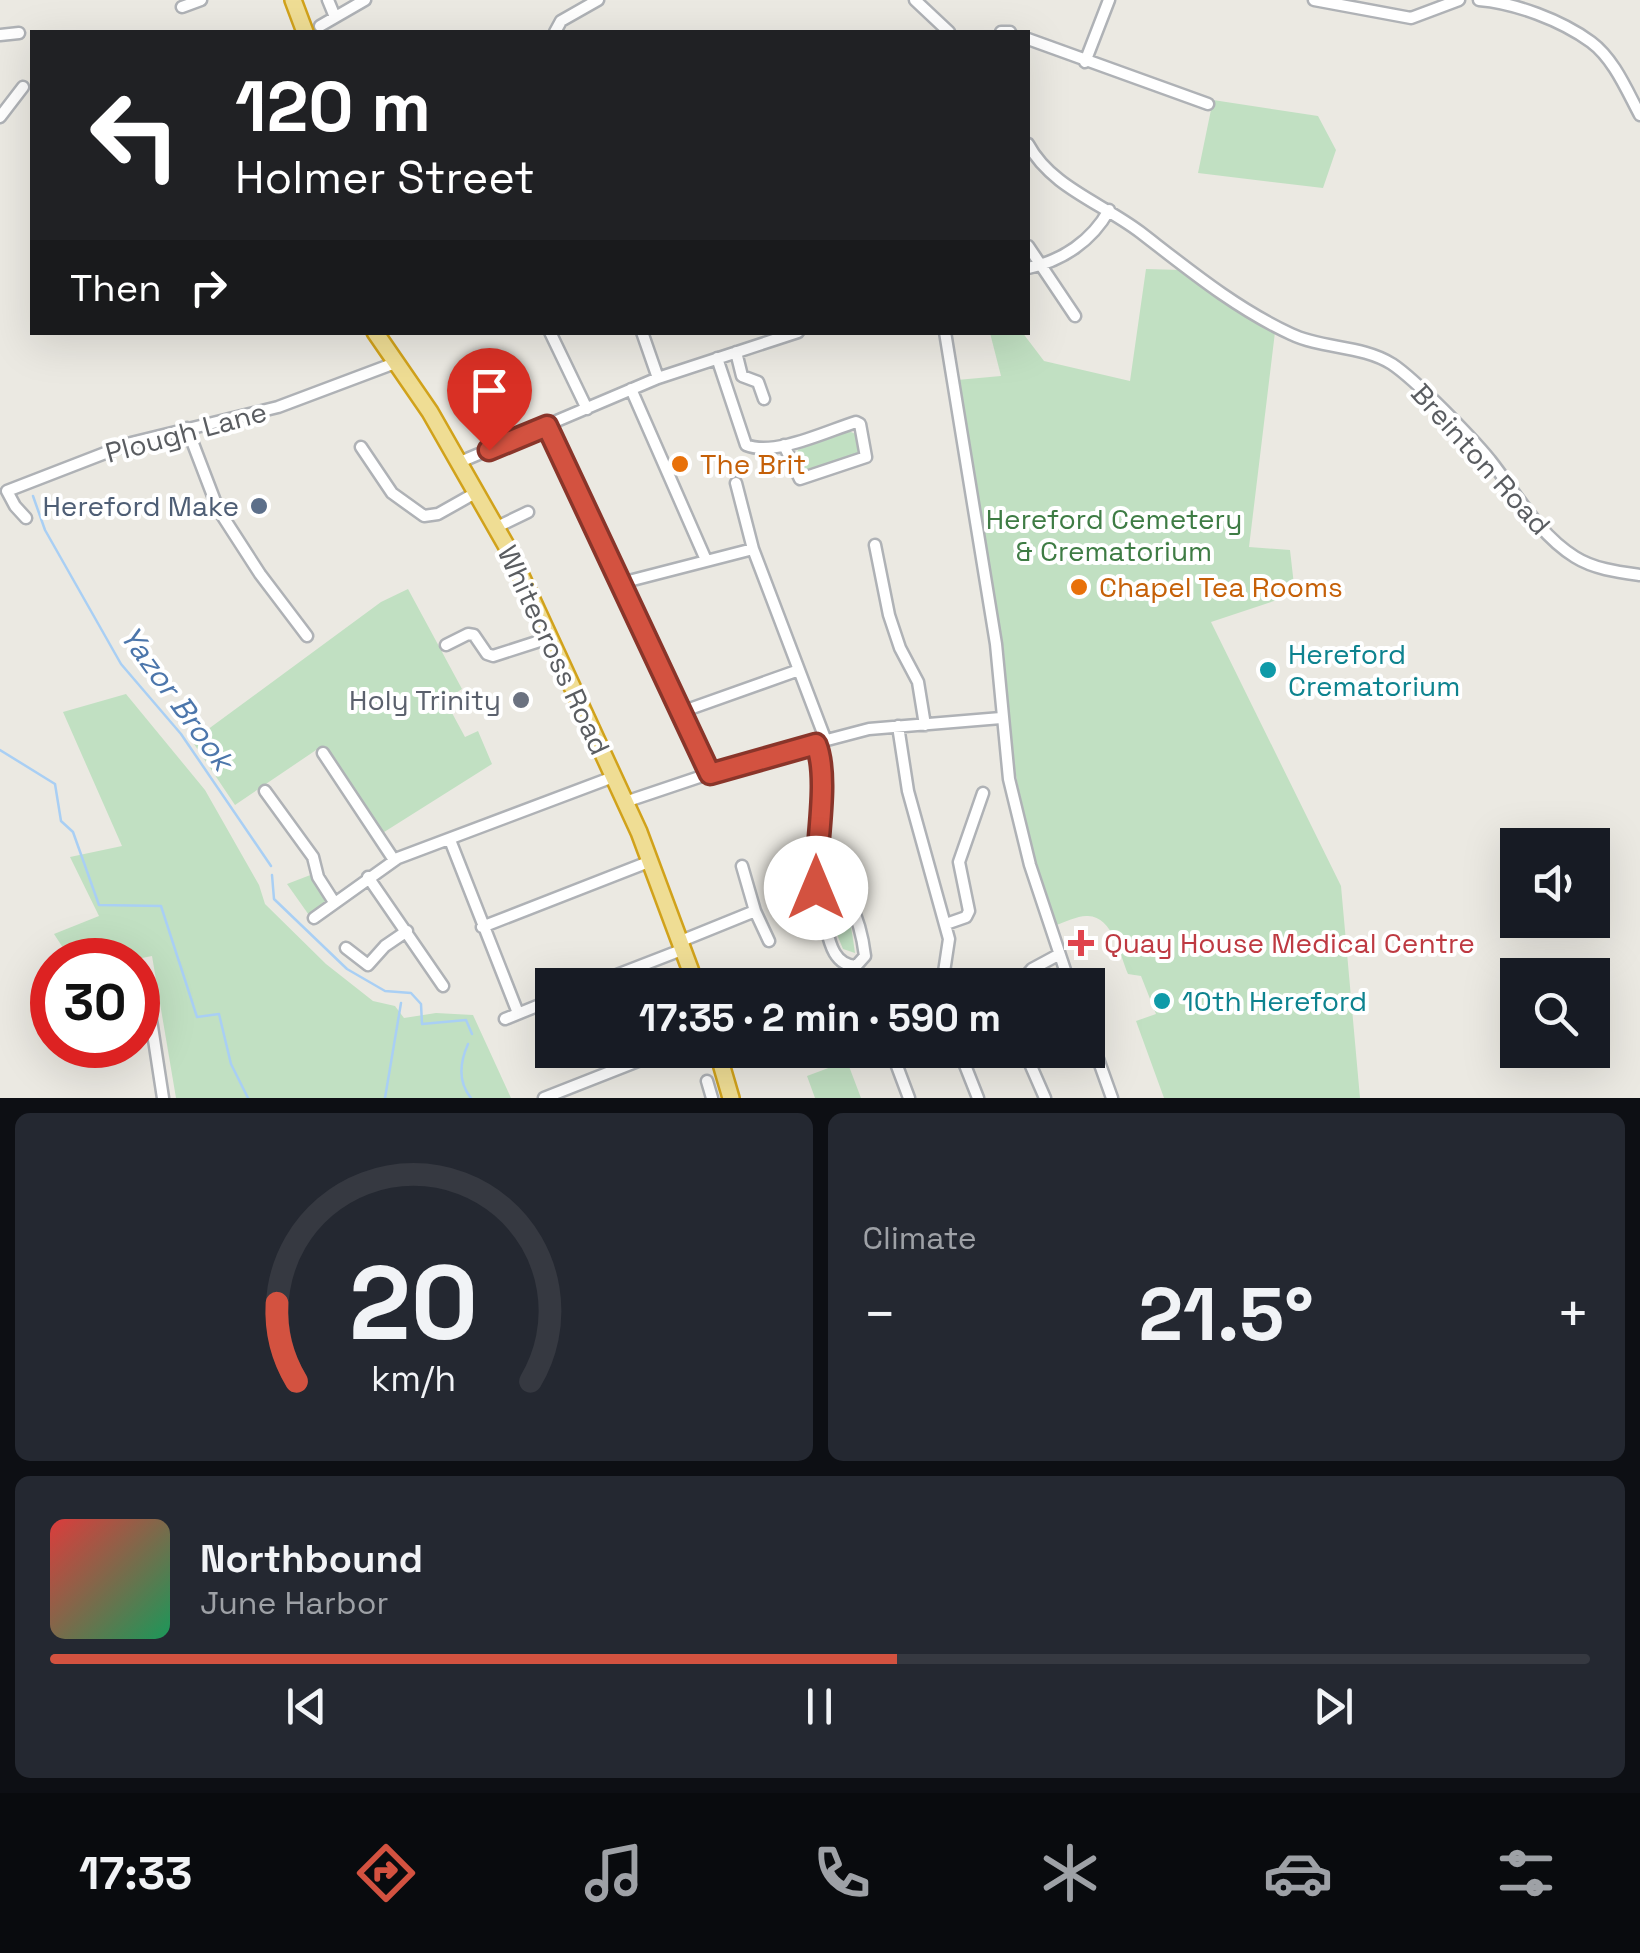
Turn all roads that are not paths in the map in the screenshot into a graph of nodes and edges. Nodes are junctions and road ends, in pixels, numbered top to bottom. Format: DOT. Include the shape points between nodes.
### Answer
graph roads {
  1 [pos="201,0"];
  2 [pos="293,0"];
  3 [pos="328,0"];
  4 [pos="364,0"];
  5 [pos="598,0"];
  6 [pos="915,0"];
  7 [pos="1109,0"];
  8 [pos="1314,0"];
  9 [pos="1460,0"];
  10 [pos="1478,0"];
  11 [pos="182,7"];
  12 [pos="335,17"];
  13 [pos="313,29"];
  14 [pos="557,30"];
  15 [pos="941,30"];
  16 [pos="19,32"];
  17 [pos="0,35"];
  18 [pos="1030,41"];
  19 [pos="1085,62"];
  20 [pos="23,86"];
  21 [pos="1208,104"];
  22 [pos="1640,115"];
  23 [pos="0,117"];
  24 [pos="1030,147"];
  25 [pos="1109,210"];
  26 [pos="1030,249"];
  27 [pos="1040,265"];
  28 [pos="1030,268"];
  29 [pos="1075,316"];
  30 [pos="378,335"];
  31 [pos="551,335"];
  32 [pos="643,335"];
  33 [pos="751,335"];
  34 [pos="789,335"];
  35 [pos="945,335"];
  36 [pos="754,347"];
  37 [pos="736,352"];
  38 [pos="717,358"];
  39 [pos="395,363"];
  40 [pos="658,378"];
  41 [pos="631,390"];
  42 [pos="764,399"];
  43 [pos="587,409"];
  44 [pos="547,426"];
  45 [pos="187,428"];
  46 [pos="784,445"];
  47 [pos="361,446"];
  48 [pos="460,462"];
  49 [pos="736,483"];
  50 [pos="477,492"];
  51 [pos="528,512"];
  52 [pos="26,518"];
  53 [pos="497,527"];
  54 [pos="876,545"];
  55 [pos="753,549"];
  56 [pos="706,560"];
  57 [pos="1640,576"];
  58 [pos="621,583"];
  59 [pos="307,636"];
  60 [pos="548,638"];
  61 [pos="446,645"];
  62 [pos="799,670"];
  63 [pos="681,712"];
  64 [pos="1001,718"];
  65 [pos="925,725"];
  66 [pos="898,726"];
  67 [pos="821,742"];
  68 [pos="322,753"];
  69 [pos="710,774"];
  70 [pos="613,776"];
  71 [pos="265,791"];
  72 [pos="983,793"];
  73 [pos="625,802"];
  74 [pos="450,840"];
  75 [pos="815,857"];
  76 [pos="396,859"];
  77 [pos="651,861"];
  78 [pos="742,866"];
  79 [pos="368,877"];
  80 [pos="334,902"];
  81 [pos="755,911"];
  82 [pos="314,918"];
  83 [pos="946,924"];
  84 [pos="482,927"];
  85 [pos="407,931"];
  86 [pos="769,941"];
  87 [pos="682,945"];
  88 [pos="346,948"];
  89 [pos="1058,954"];
  90 [pos="630,968"];
  91 [pos="690,968"];
  92 [pos="943,968"];
  93 [pos="1034,968"];
  94 [pos="1063,968"];
  95 [pos="443,986"];
  96 [pos="535,1006"];
  97 [pos="518,1013"];
  98 [pos="504,1019"];
  99 [pos="159,1068"];
  100 [pos="620,1068"];
  101 [pos="724,1068"];
  102 [pos="897,1068"];
  103 [pos="966,1068"];
  104 [pos="1032,1068"];
  105 [pos="1101,1068"];
  106 [pos="706,1082"];
  107 [pos="164,1098"];
  108 [pos="544,1098"];
  109 [pos="712,1098"];
  110 [pos="731,1098"];
  111 [pos="909,1098"];
  112 [pos="978,1098"];
  113 [pos="1045,1098"];
  114 [pos="1112,1098"];
  1 -- 11 [label="street"];
  2 -- 13 [label="highway"];
  3 -- 12 [label="street"];
  4 -- 12 [label="street"];
  5 -- 14 [label="street"];
  6 -- 15 [label="street"];
  7 -- 19 [label="street"];
  8 -- 9 [label="street" via="1411,18"];
  10 -- 22 [label="street" via="1552,21 1593,43"];
  12 -- 13 [label="street"];
  16 -- 17 [label="street"];
  18 -- 19 [label="street"];
  19 -- 21 [label="street"];
  20 -- 23 [label="street"];
  24 -- 25 [label="street, Breinton Road" via="1057,179"];
  25 -- 27 [label="street" via="1079,245"];
  25 -- 57 [label="street, Breinton Road" via="1223,294 1294,336 1392,364 1487,457 1561,547 1597,568"];
  26 -- 27 [label="street"];
  27 -- 28 [label="street"];
  27 -- 29 [label="street"];
  30 -- 39 [label="highway, Whitecross Road"];
  31 -- 43 [label="street"];
  32 -- 40 [label="street"];
  33 -- 36 [label="street"];
  34 -- 36 [label="street"];
  35 -- 64 [label="street" via="996,644"];
  36 -- 37 [label="street"];
  37 -- 38 [label="street"];
  37 -- 42 [label="street" via="742,376 758,382"];
  38 -- 40 [label="street"];
  38 -- 46 [label="street" via="746,445"];
  39 -- 45 [label="street, Plough Lane" via="278,407"];
  39 -- 48 [label="highway, Whitecross Road"];
  40 -- 41 [label="street"];
  41 -- 43 [label="street"];
  41 -- 56 [label="street"];
  43 -- 44 [label="street"];
  44 -- 48 [label="street"];
  44 -- 58 [label="street"];
  45 -- 52 [label="street, Plough Lane" via="8,491"];
  45 -- 59 [label="street" via="218,508"];
  46 -- 46 [label="street" via="858,422 866,457 800,479"];
  47 -- 50 [label="street" via="392,493 424,516"];
  48 -- 50 [label="highway, Whitecross Road"];
  49 -- 55 [label="street"];
  50 -- 53 [label="highway, Whitecross Road"];
  51 -- 53 [label="street"];
  53 -- 60 [label="highway, Whitecross Road"];
  54 -- 65 [label="street" via="888,615 918,682"];
  55 -- 56 [label="street"];
  55 -- 62 [label="street"];
  56 -- 58 [label="street"];
  58 -- 63 [label="street"];
  60 -- 61 [label="street" via="493,656 474,635"];
  60 -- 70 [label="highway, Whitecross Road"];
  62 -- 63 [label="street"];
  62 -- 67 [label="street"];
  63 -- 69 [label="street"];
  64 -- 65 [label="street"];
  64 -- 89 [label="street" via="1016,810"];
  65 -- 66 [label="street"];
  66 -- 67 [label="street"];
  66 -- 83 [label="street" via="908,791"];
  67 -- 69 [label="street"];
  67 -- 75 [label="street"];
  68 -- 76 [label="street"];
  69 -- 73 [label="street"];
  70 -- 73 [label="highway, Whitecross Road"];
  70 -- 74 [label="street"];
  71 -- 80 [label="street" via="313,857"];
  72 -- 83 [label="street" via="959,862 969,910"];
  73 -- 77 [label="highway, Whitecross Road"];
  74 -- 76 [label="street"];
  74 -- 84 [label="street"];
  75 -- 75 [label="street" via="856,912 864,956 856,966 842,963 828,939"];
  76 -- 79 [label="street"];
  77 -- 84 [label="street"];
  77 -- 87 [label="highway, Whitecross Road"];
  78 -- 81 [label="street"];
  79 -- 80 [label="street"];
  79 -- 85 [label="street"];
  80 -- 82 [label="street"];
  81 -- 86 [label="street"];
  81 -- 87 [label="street"];
  83 -- 92 [label="street"];
  84 -- 97 [label="street"];
  85 -- 88 [label="street" via="368,965"];
  85 -- 95 [label="street"];
  87 -- 90 [label="street"];
  87 -- 91 [label="highway, Whitecross Road"];
  89 -- 93 [label="street"];
  89 -- 94 [label="street"];
  96 -- 97 [label="street"];
  97 -- 98 [label="street"];
  99 -- 107 [label="street"];
  100 -- 108 [label="street"];
  101 -- 110 [label="highway"];
  102 -- 111 [label="street"];
  103 -- 112 [label="street"];
  104 -- 113 [label="street"];
  105 -- 114 [label="street"];
  106 -- 109 [label="street"];
}
